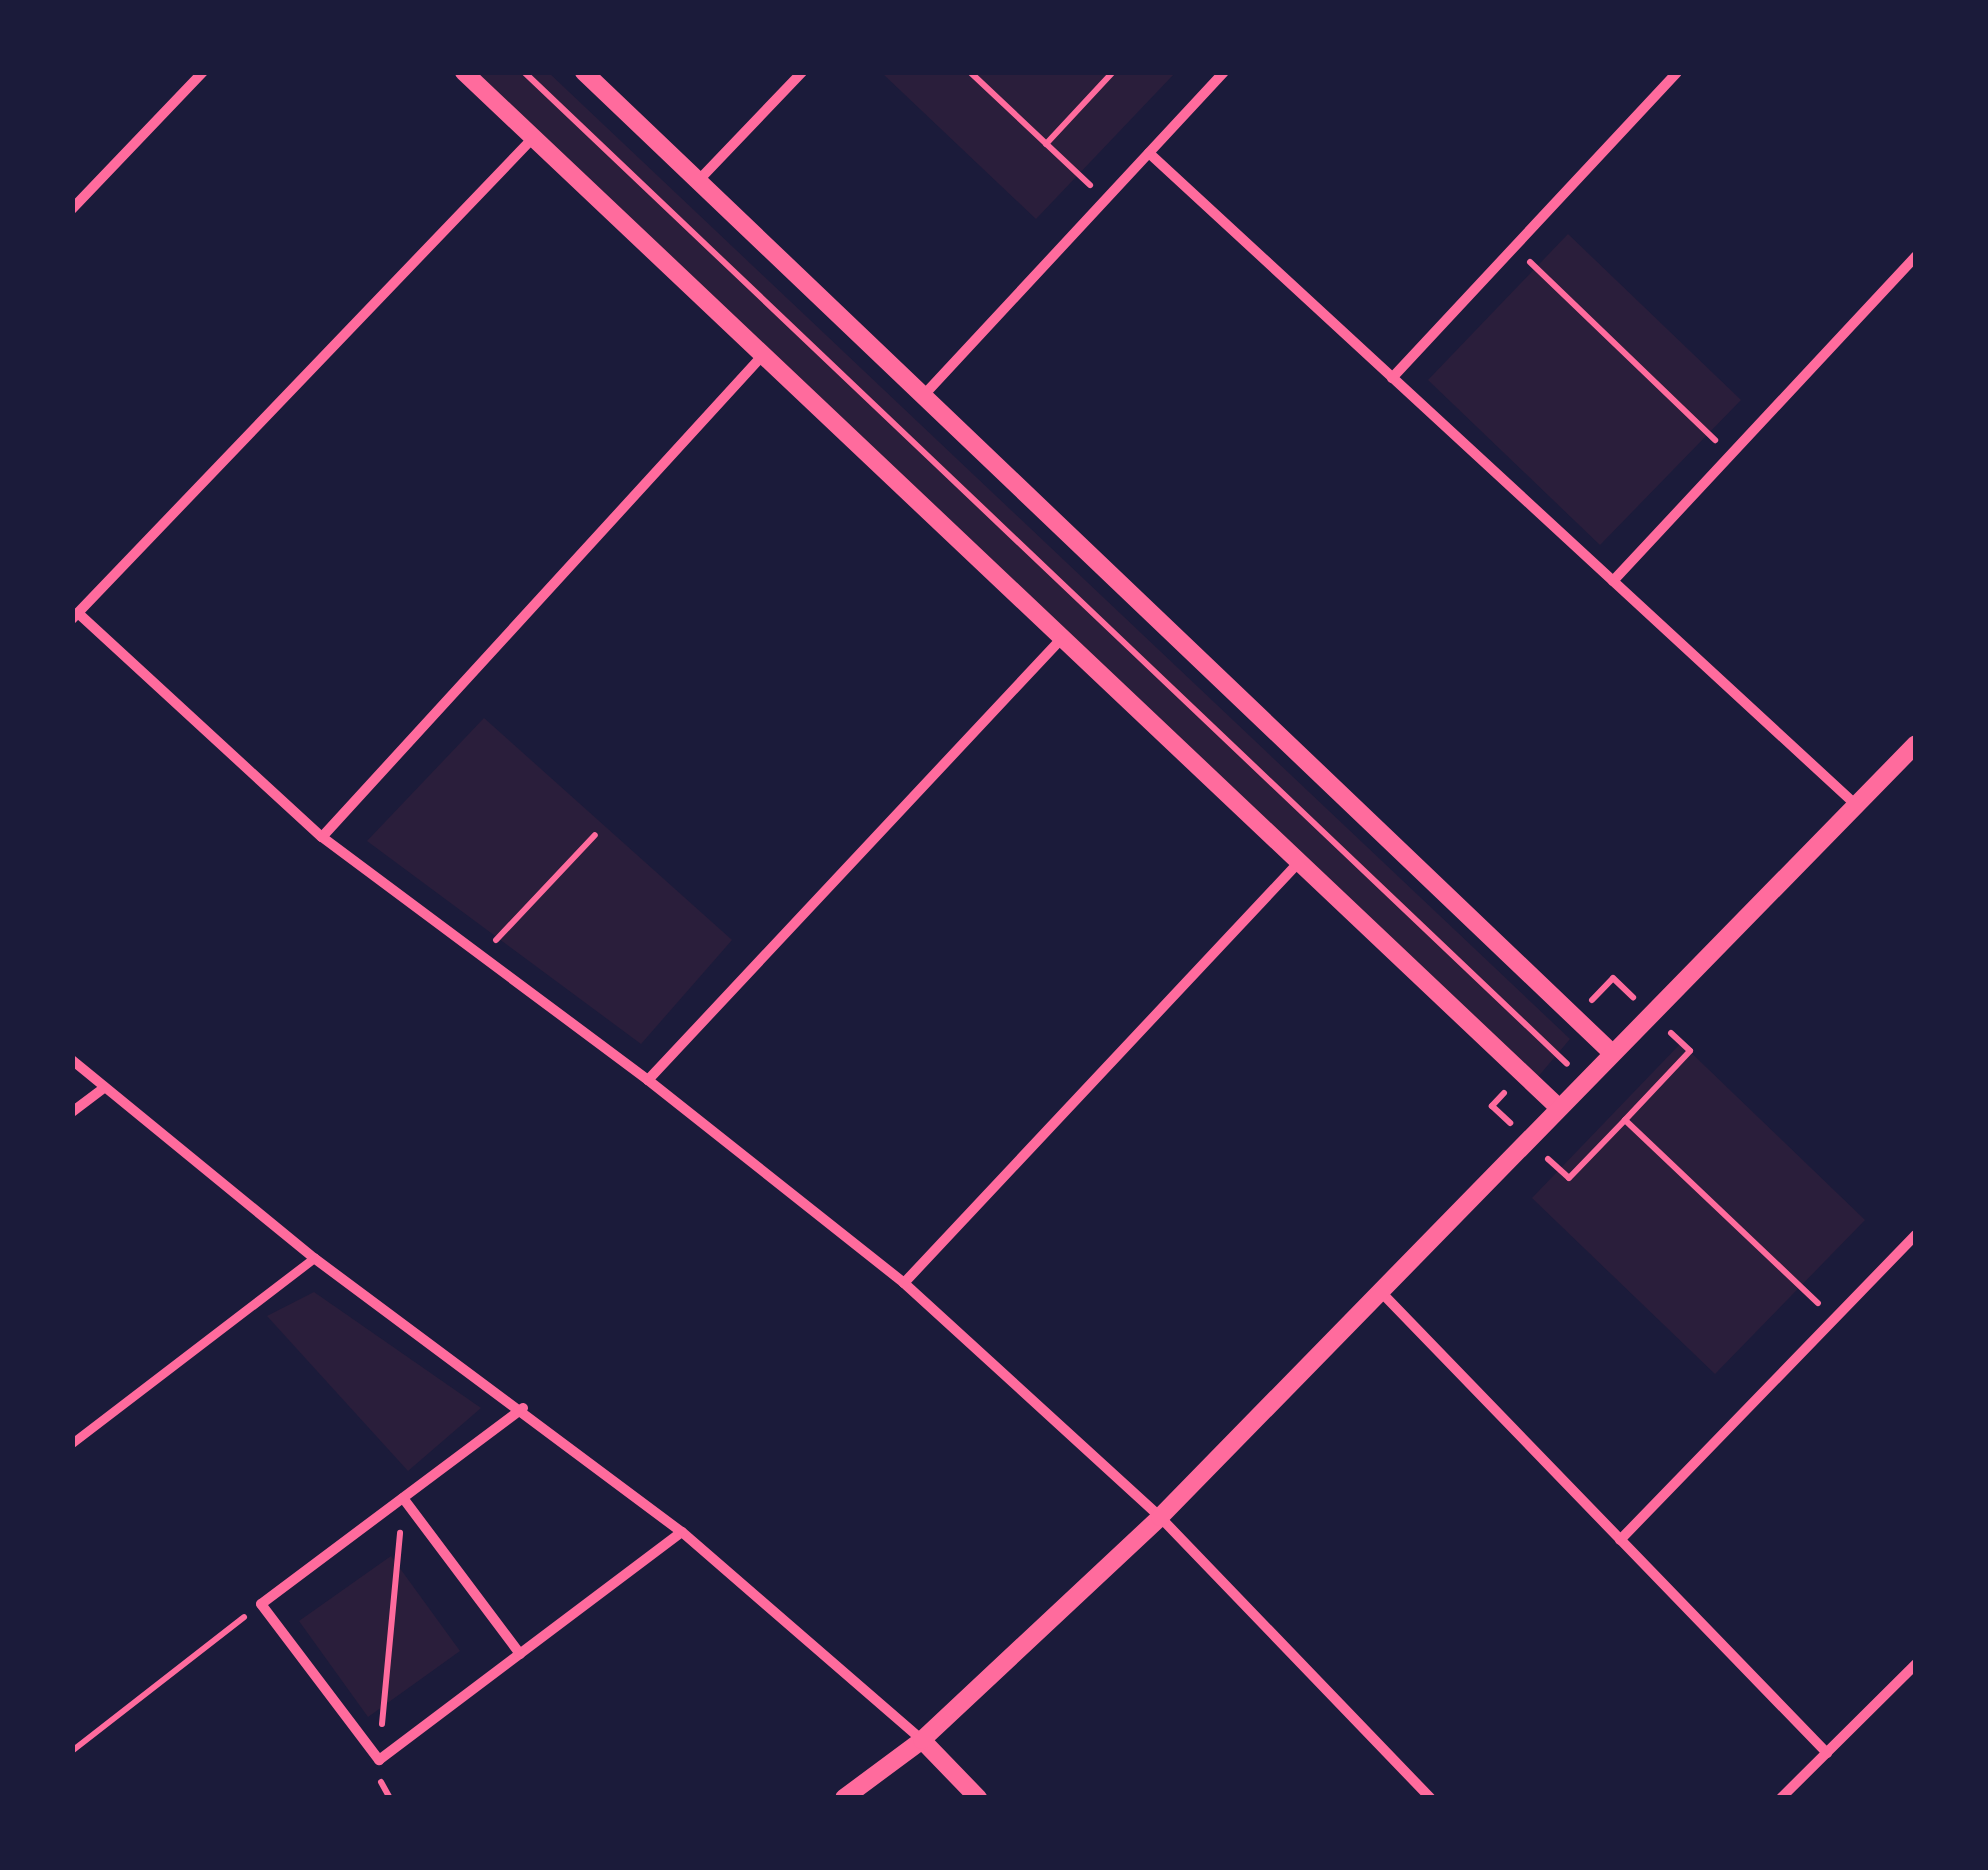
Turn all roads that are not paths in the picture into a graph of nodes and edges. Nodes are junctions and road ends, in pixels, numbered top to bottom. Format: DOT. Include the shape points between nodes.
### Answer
graph roads {
  1 [pos="202,72"];
  2 [pos="464,72"];
  3 [pos="584,72"];
  4 [pos="802,72"];
  5 [pos="1224,72"];
  6 [pos="1677,72"];
  7 [pos="533,138"];
  8 [pos="1148,154"];
  9 [pos="698,181"];
  10 [pos="72,209"];
  11 [pos="1916,256"];
  12 [pos="763,355"];
  13 [pos="1392,378"];
  14 [pos="923,396"];
  15 [pos="1613,582"];
  16 [pos="75,616"];
  17 [pos="1062,638"];
  18 [pos="1916,744"];
  19 [pos="1856,806"];
  20 [pos="322,837"];
  21 [pos="1299,862"];
  22 [pos="1612,1053"];
  23 [pos="72,1060"];
  24 [pos="648,1080"];
  25 [pos="102,1089"];
  26 [pos="1559,1108"];
  27 [pos="72,1112"];
  28 [pos="1916,1235"];
  29 [pos="314,1258"];
  30 [pos="904,1284"];
  31 [pos="1380,1291"];
  32 [pos="523,1408"];
  33 [pos="72,1443"];
  34 [pos="403,1498"];
  35 [pos="1160,1517"];
  36 [pos="682,1532"];
  37 [pos="1620,1540"];
  38 [pos="520,1654"];
  39 [pos="1916,1664"];
  40 [pos="922,1740"];
  41 [pos="1827,1753"];
  42 [pos="844,1798"];
  43 [pos="978,1798"];
  44 [pos="1430,1798"];
  45 [pos="1781,1798"];
  1 -- 10 [label="street"];
  2 -- 7 [label="street"];
  3 -- 9 [label="street"];
  4 -- 9 [label="street"];
  5 -- 8 [label="street"];
  6 -- 13 [label="street"];
  7 -- 12 [label="street"];
  7 -- 16 [label="street"];
  8 -- 13 [label="street"];
  8 -- 14 [label="street"];
  9 -- 14 [label="street"];
  11 -- 15 [label="street"];
  12 -- 17 [label="street"];
  12 -- 20 [label="street"];
  13 -- 15 [label="street"];
  14 -- 22 [label="street"];
  15 -- 19 [label="street"];
  16 -- 20 [label="street"];
  17 -- 21 [label="street"];
  17 -- 24 [label="street"];
  18 -- 19 [label="street"];
  19 -- 22 [label="street"];
  20 -- 24 [label="street"];
  21 -- 26 [label="street"];
  21 -- 30 [label="street"];
  22 -- 26 [label="street"];
  23 -- 25 [label="street"];
  24 -- 30 [label="street"];
  25 -- 27 [label="street"];
  25 -- 29 [label="street"];
  26 -- 31 [label="street"];
  28 -- 37 [label="street"];
  29 -- 32 [label="street"];
  29 -- 33 [label="street"];
  30 -- 35 [label="street"];
  31 -- 35 [label="street"];
  31 -- 37 [label="street"];
  32 -- 34 [label="street"];
  32 -- 36 [label="street"];
  34 -- 38 [label="street"];
  34 -- 38 [label="street" via="261,1604 379,1760"];
  35 -- 40 [label="street"];
  35 -- 44 [label="street"];
  36 -- 38 [label="street"];
  36 -- 40 [label="street"];
  37 -- 41 [label="street"];
  39 -- 41 [label="street"];
  40 -- 42 [label="street"];
  40 -- 43 [label="street"];
  41 -- 45 [label="street"];
}
